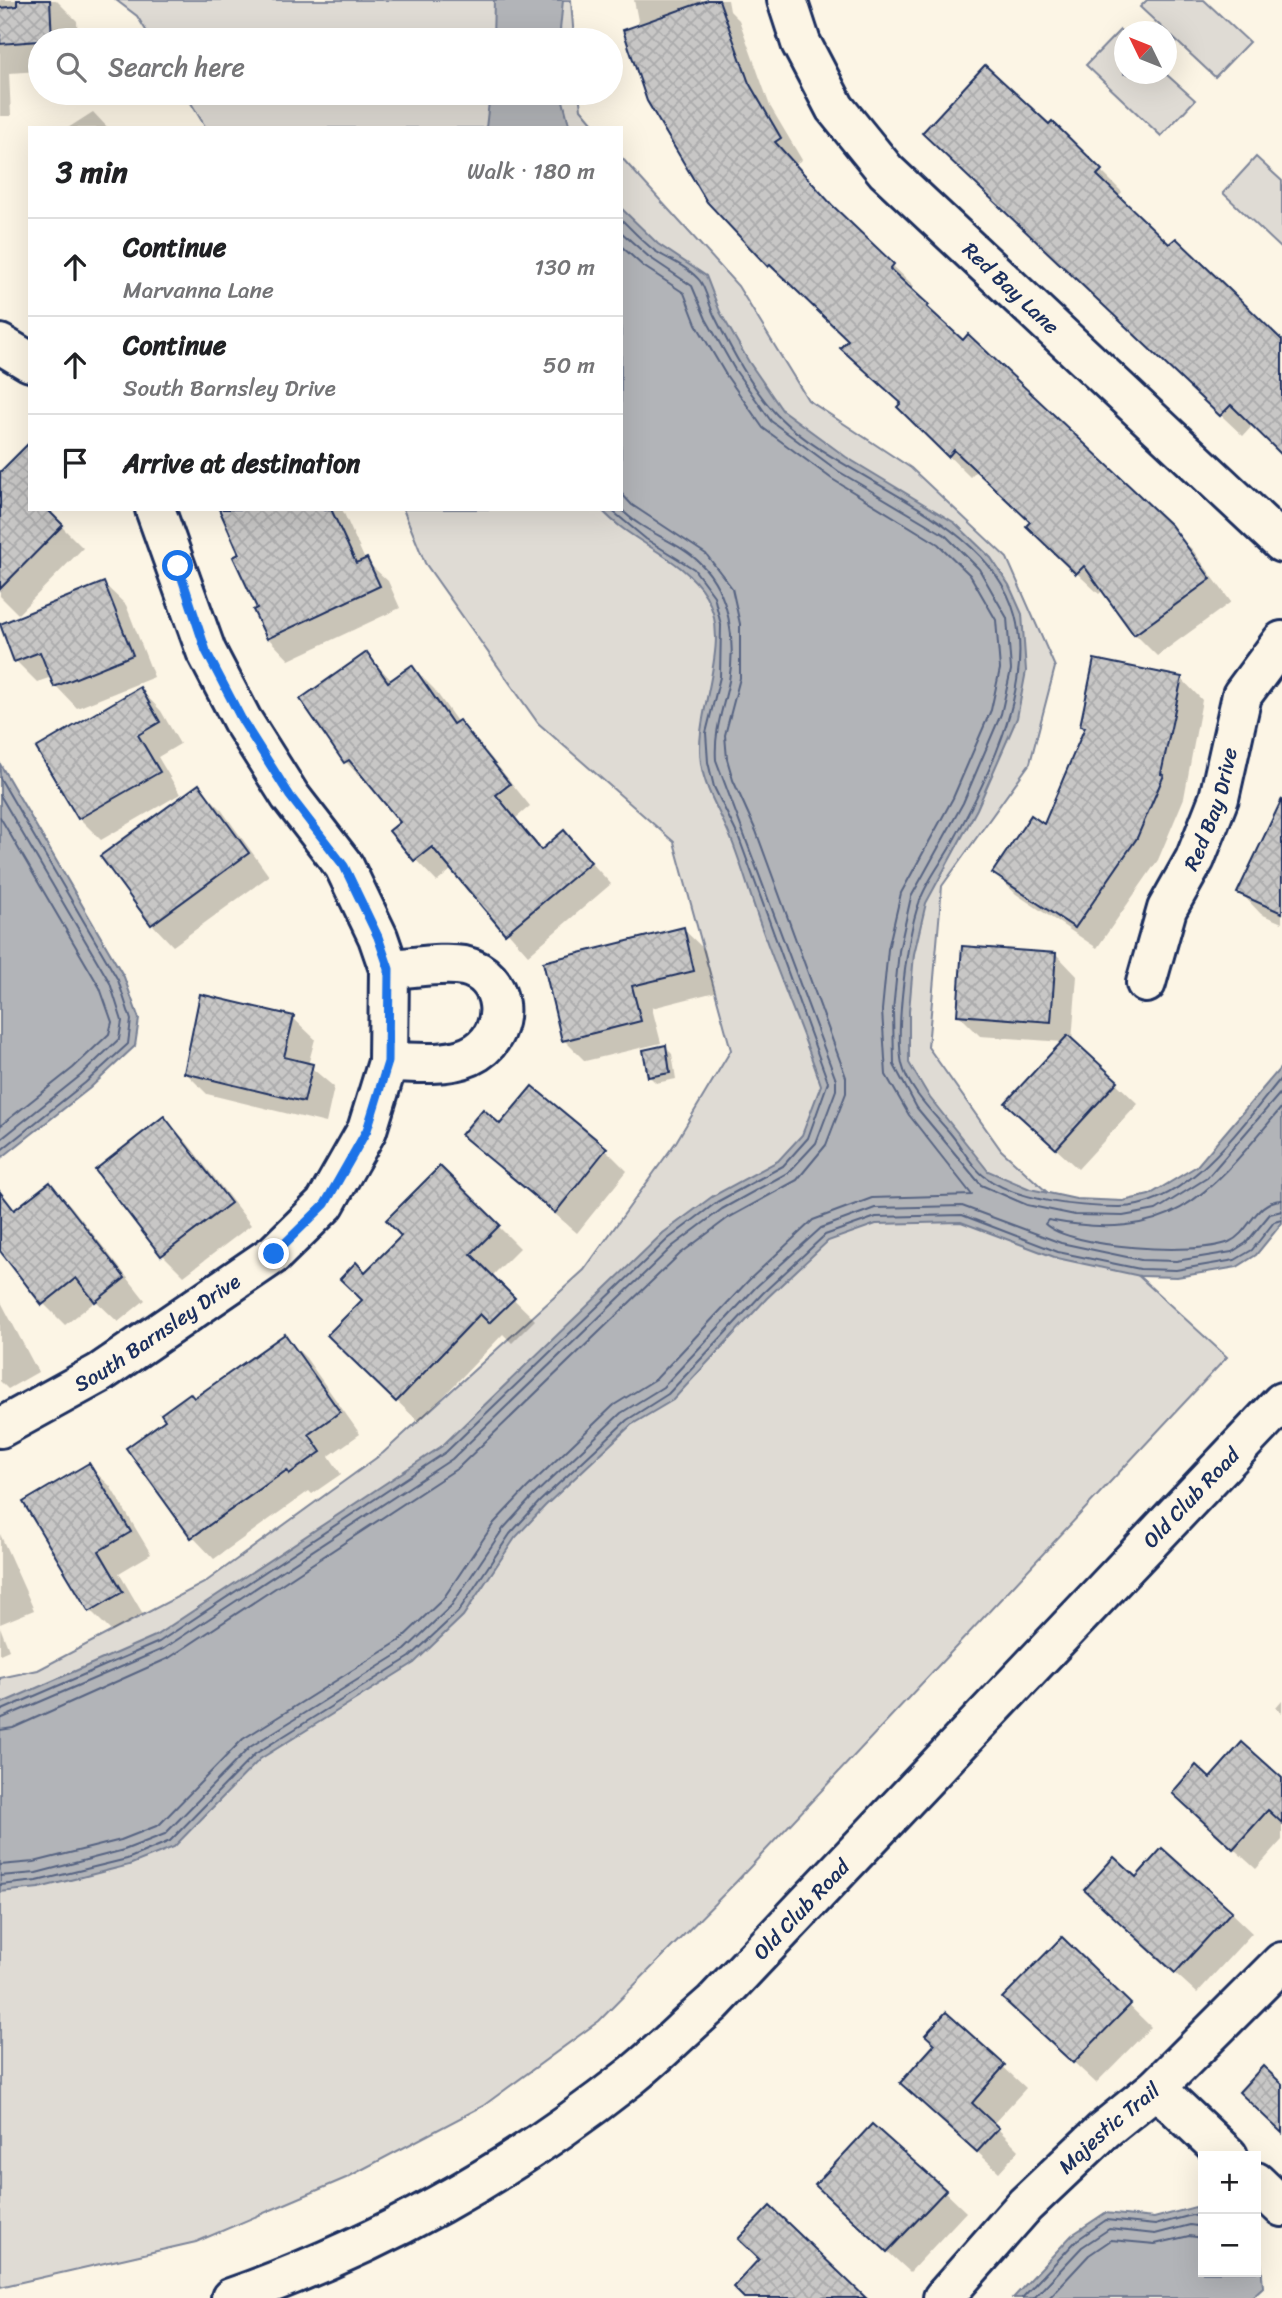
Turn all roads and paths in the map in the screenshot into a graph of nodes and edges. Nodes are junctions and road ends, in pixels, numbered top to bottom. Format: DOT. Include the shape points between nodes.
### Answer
graph roads {
  1 [pos="787,0"];
  2 [pos="0,344"];
  3 [pos="28,361"];
  4 [pos="156,511"];
  5 [pos="1282,543"];
  6 [pos="1282,641"];
  7 [pos="389,969"];
  8 [pos="1146,983"];
  9 [pos="388,1062"];
  10 [pos="1282,1402"];
  11 [pos="0,1428"];
  12 [pos="1282,1962"];
  13 [pos="1156,2088"];
  14 [pos="1223,2151"];
  15 [pos="1261,2187"];
  16 [pos="1282,2207"];
  17 [pos="231,2298"];
  18 [pos="943,2298"];
  1 -- 5 [label="street, Red Bay Lane" via="801,43 835,108 886,171"];
  2 -- 3 [label="street"];
  4 -- 7 [label="street" via="206,651 290,796 344,866"];
  6 -- 8 [label="street, Red Bay Drive" via="1242,695 1219,798 1195,859 1167,909"];
  7 -- 9 [label="street"];
  7 -- 9 [label="street" via="463,966 483,974 495,989 501,1010 497,1030 477,1052 451,1062"];
  9 -- 11 [label="street, South Barnsley Drive" via="367,1130 325,1204 274,1254 100,1373"];
  10 -- 17 [label="street, Old Club Road" via="713,2003 631,2077 506,2168 410,2223 291,2277"];
  12 -- 13 [label="street, Majestic Trail"];
  13 -- 14 [label="street"];
  13 -- 18 [label="street, Majestic Trail" via="1025,2205"];
  15 -- 16 [label="street"];
}
